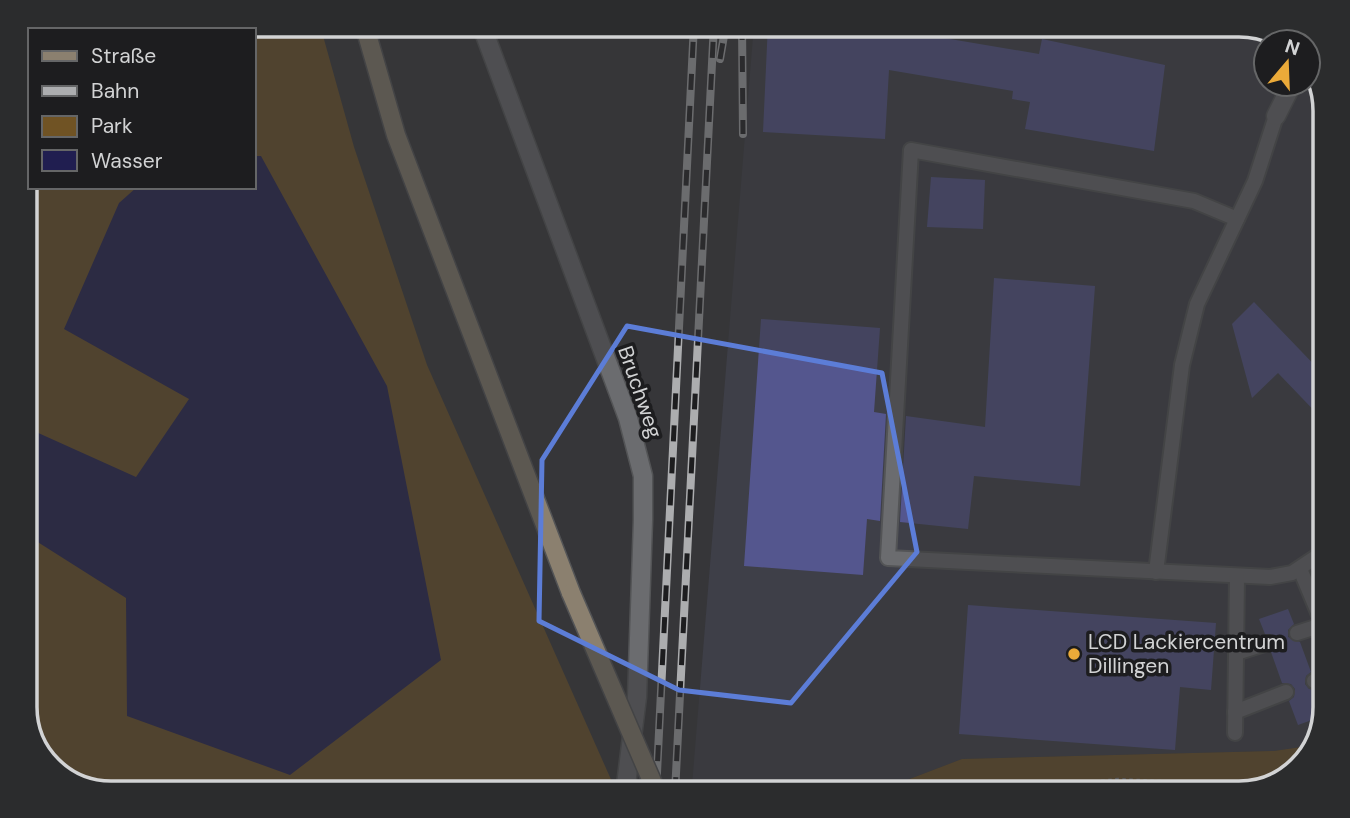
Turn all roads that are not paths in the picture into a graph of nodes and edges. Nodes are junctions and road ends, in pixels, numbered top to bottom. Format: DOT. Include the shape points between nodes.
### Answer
graph roads {
  1 [pos="368,37"];
  2 [pos="486,37"];
  3 [pos="1285,98"];
  4 [pos="1276,116"];
  5 [pos="1237,219"];
  6 [pos="1313,560"];
  7 [pos="1300,569"];
  8 [pos="1156,572"];
  9 [pos="1237,576"];
  10 [pos="1313,600"];
  11 [pos="1313,629"];
  12 [pos="1297,633"];
  13 [pos="1268,643"];
  14 [pos="1236,653"];
  15 [pos="1286,692"];
  16 [pos="1235,712"];
  17 [pos="1235,733"];
  18 [pos="626,781"];
  19 [pos="652,781"];
  1 -- 19 [label="main road, bridge" via="396,135 570,593"];
  2 -- 18 [label="street, Bruchweg" via="628,418 643,476 637,697"];
  3 -- 4 [label="street"];
  4 -- 5 [label="lane" via="1265,157"];
  5 -- 8 [label="lane" via="1197,304 1182,365"];
  5 -- 8 [label="lane" via="1194,201 911,150 888,558"];
  6 -- 7 [label="lane"];
  7 -- 9 [label="lane" via="1283,576"];
  7 -- 10 [label="lane"];
  8 -- 9 [label="lane"];
  9 -- 14 [label="lane"];
  11 -- 12 [label="lane"];
  13 -- 14 [label="lane"];
  14 -- 16 [label="lane"];
  15 -- 16 [label="lane"];
  16 -- 17 [label="lane"];
}
